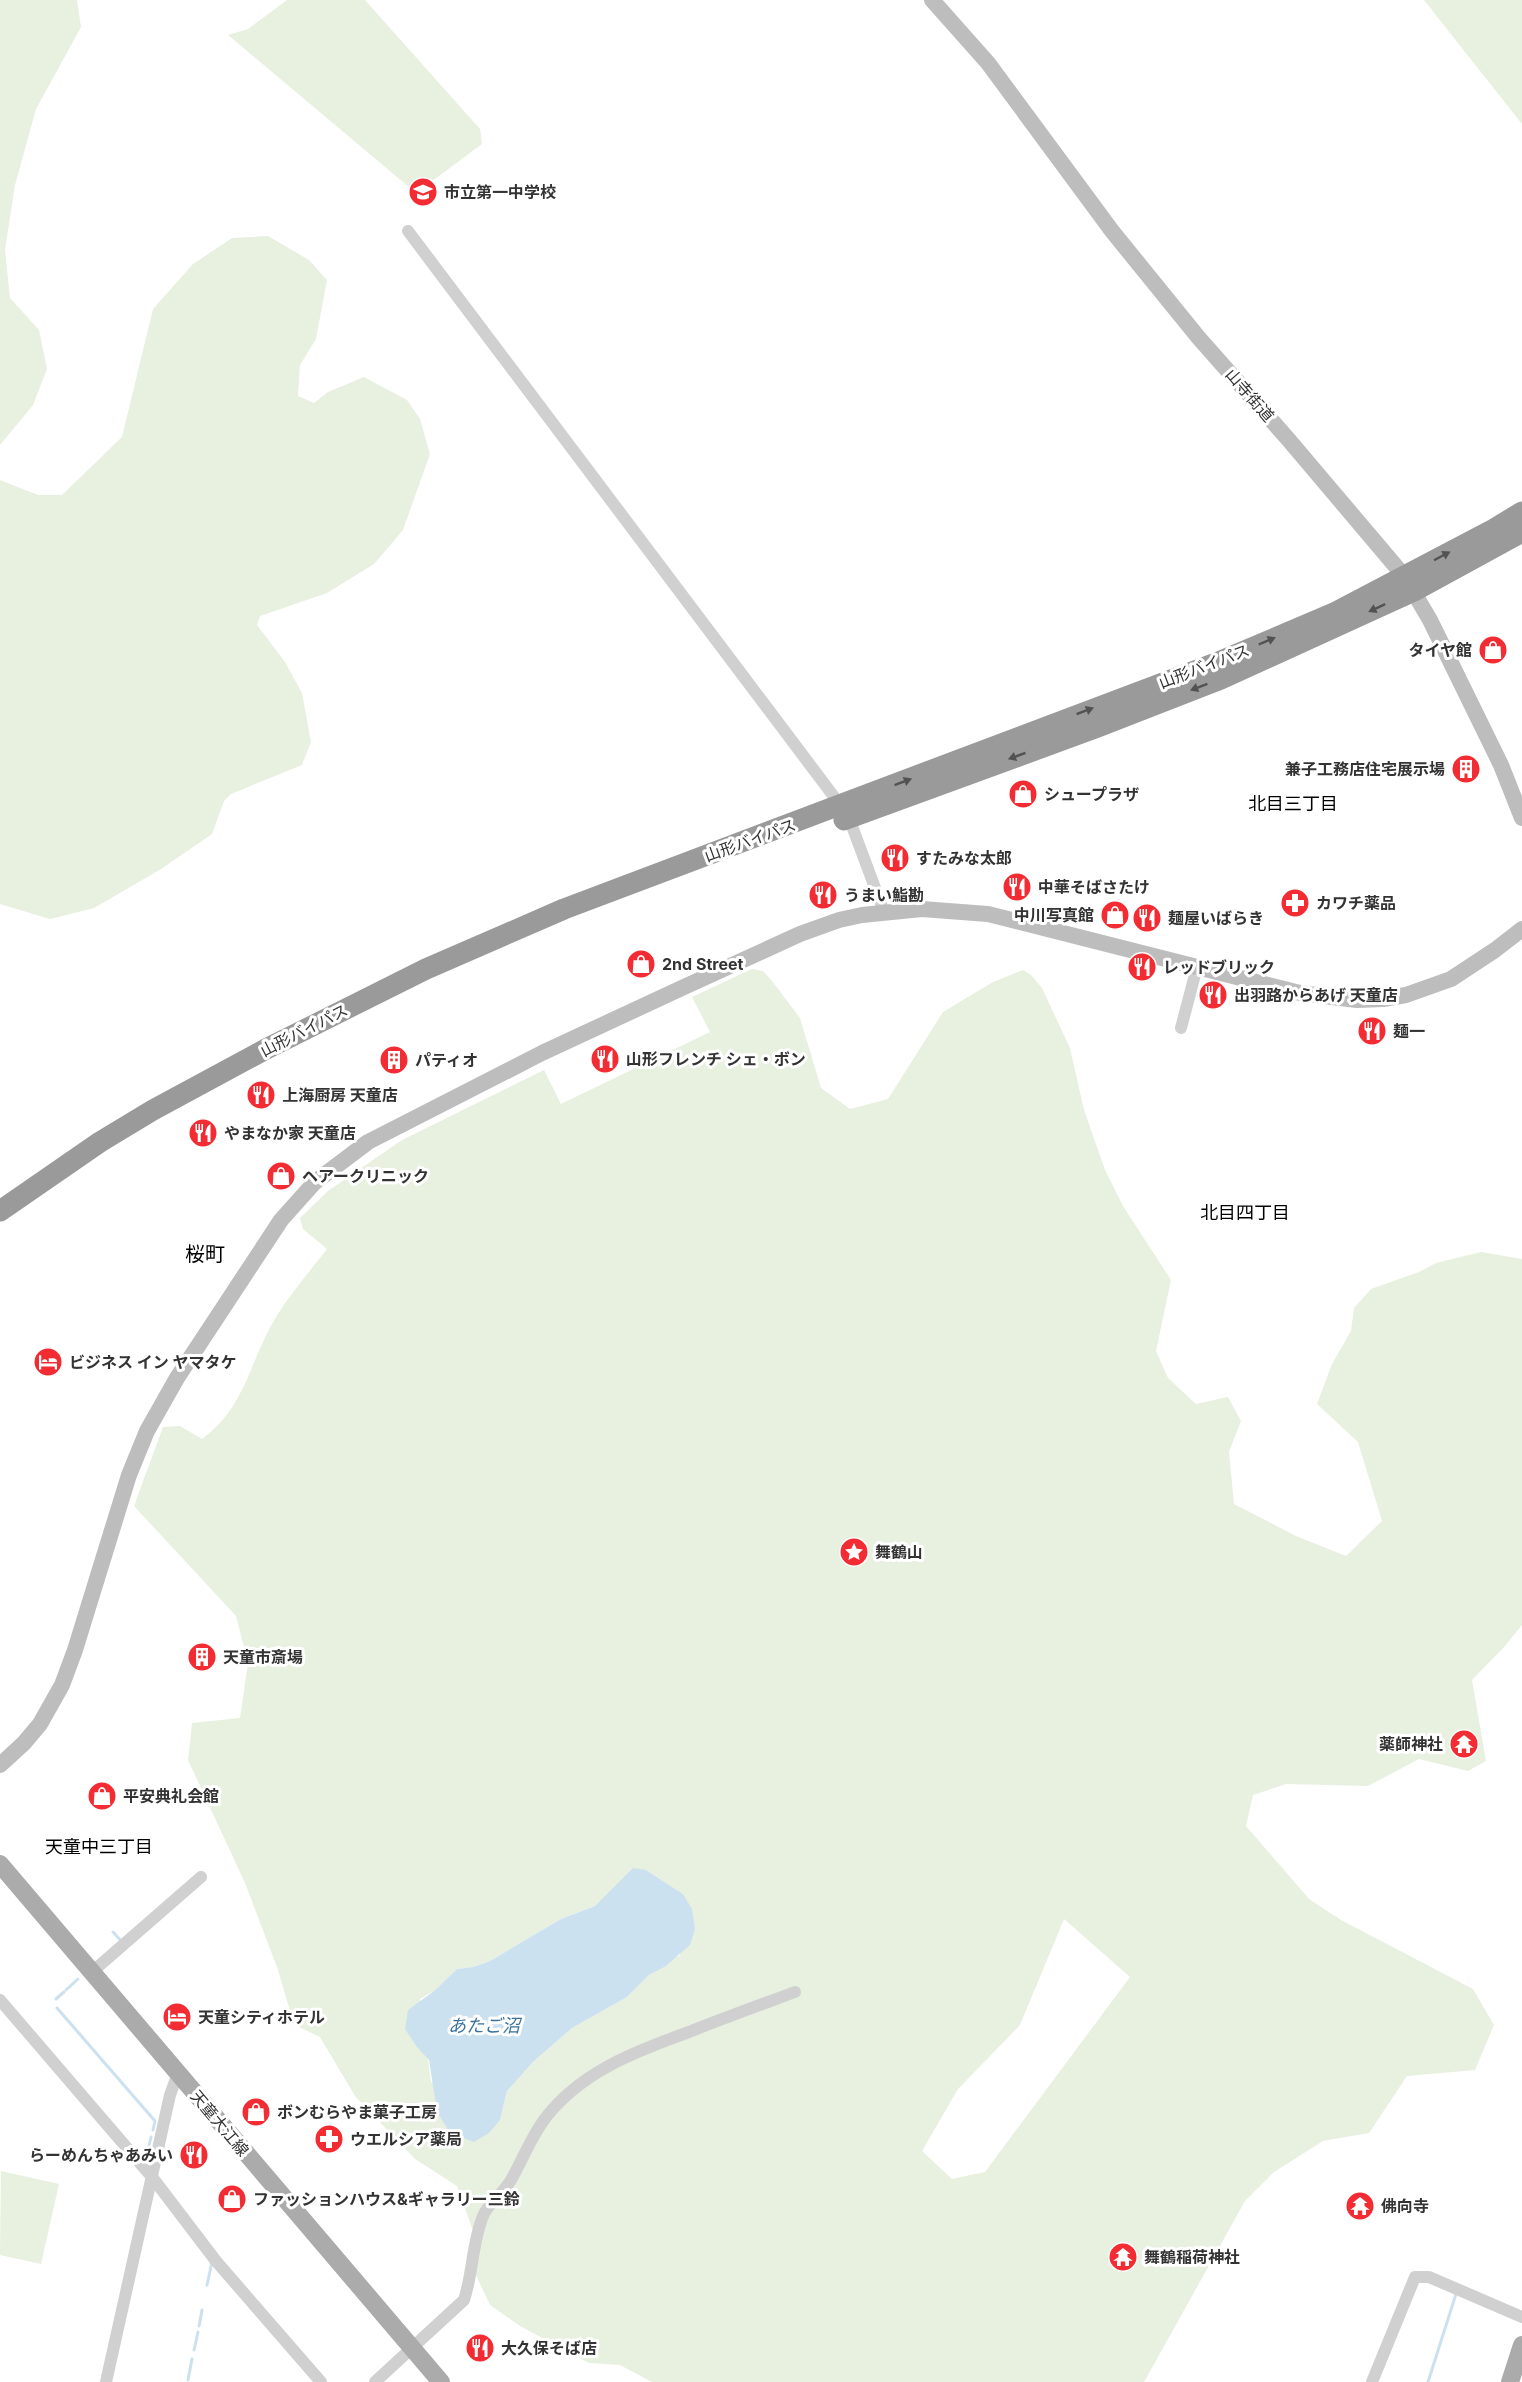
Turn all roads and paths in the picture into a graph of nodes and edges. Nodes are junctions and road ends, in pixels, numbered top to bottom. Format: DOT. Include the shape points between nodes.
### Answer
graph roads {
  1 [pos="932,0"];
  2 [pos="408,231"];
  3 [pos="1522,512"];
  4 [pos="1522,532"];
  5 [pos="1409,584"];
  6 [pos="845,812"];
  7 [pos="1522,818"];
  8 [pos="884,912"];
  9 [pos="1522,929"];
  10 [pos="1197,967"];
  11 [pos="1181,1028"];
  12 [pos="0,1211"];
  13 [pos="0,1224"];
  14 [pos="0,1765"];
  15 [pos="0,1864"];
  16 [pos="201,1877"];
  17 [pos="92,1972"];
  18 [pos="795,1992"];
  19 [pos="0,2000"];
  20 [pos="178,2073"];
  21 [pos="152,2176"];
  22 [pos="1522,2317"];
  23 [pos="1522,2345"];
  24 [pos="413,2349"];
  25 [pos="106,2382"];
  26 [pos="321,2382"];
  27 [pos="375,2382"];
  28 [pos="441,2382"];
  29 [pos="1372,2382"];
  30 [pos="1510,2382"];
  1 -- 5 [label="street, 山寺街道" via="988,63 1112,231 1198,337 1296,447"];
  2 -- 6 [label="street"];
  5 -- 3 [label="highway, 山形バイパス, one-way"];
  4 -- 5 [label="highway, 山形バイパス"];
  5 -- 6 [label="highway, 山形バイパス" via="1221,679 1098,727"];
  5 -- 7 [label="street, 山寺街道" via="1501,765"];
  6 -- 8 [label="street"];
  6 -- 12 [label="highway, 山形バイパス" via="564,909 426,969 153,1110"];
  6 -- 13 [label="highway, 山形バイパス" via="590,913 373,1007 171,1112"];
  8 -- 10 [label="street" via="939,909 988,914"];
  8 -- 14 [label="street" via="839,920 800,934 542,1053 369,1142 315,1182 266,1240 160,1405 119,1503 62,1685 40,1724"];
  9 -- 10 [label="street" via="1450,979 1383,999 1327,998"];
  10 -- 11 [label="street"];
  15 -- 17 [label="main road, 天童大江線"];
  16 -- 17 [label="street"];
  17 -- 20 [label="main road, 天童大江線"];
  18 -- 24 [label="street" via="638,2050 570,2091 550,2111 506,2188 487,2209 473,2249 464,2300"];
  19 -- 21 [label="street"];
  20 -- 21 [label="street"];
  20 -- 24 [label="main road, 天童大江線"];
  21 -- 25 [label="street"];
  21 -- 26 [label="street" via="216,2261"];
  22 -- 29 [label="street" via="1429,2277 1415,2277"];
  23 -- 30 [label="main road"];
  24 -- 27 [label="street"];
  24 -- 28 [label="main road, 天童大江線"];
}
